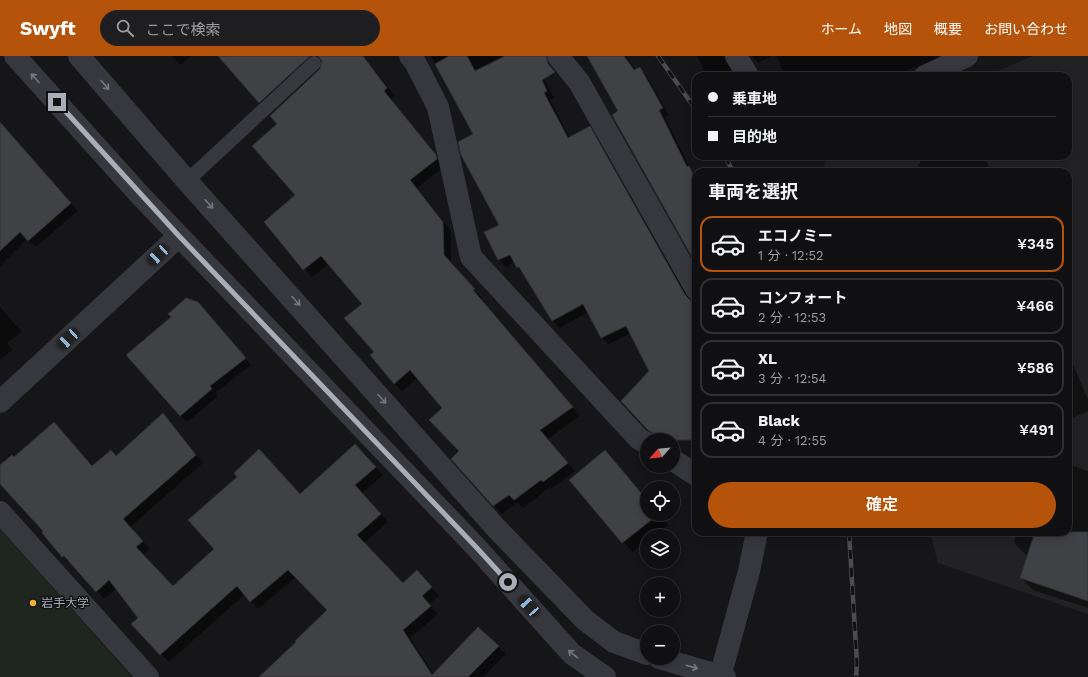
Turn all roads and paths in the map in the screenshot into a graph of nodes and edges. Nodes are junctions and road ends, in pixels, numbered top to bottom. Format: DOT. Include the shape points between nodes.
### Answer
graph roads {
  1 [pos="15,56"];
  2 [pos="80,56"];
  3 [pos="410,56"];
  4 [pos="558,56"];
  5 [pos="736,56"];
  6 [pos="957,58"];
  7 [pos="314,63"];
  8 [pos="746,72"];
  9 [pos="932,72"];
  10 [pos="187,181"];
  11 [pos="179,236"];
  12 [pos="692,283"];
  13 [pos="0,402"];
  14 [pos="640,439"];
  15 [pos="680,465"];
  16 [pos="692,472"];
  17 [pos="0,512"];
  18 [pos="756,536"];
  19 [pos="640,651"];
  20 [pos="680,664"];
  21 [pos="148,677"];
  22 [pos="605,677"];
  23 [pos="722,677"];
  11 -- 1 [label="street, one-way"];
  2 -- 10 [label="street, one-way"];
  3 -- 14 [label="street" via="438,107 472,257"];
  4 -- 12 [label="street" via="579,82"];
  5 -- 8 [label="street"];
  6 -- 9 [label="street"];
  7 -- 10 [label="lane"];
  10 -- 19 [label="street, one-way" via="497,529 585,620 614,642"];
  11 -- 13 [label="street"];
  22 -- 11 [label="street, one-way" via="572,654 476,547"];
  15 -- 16 [label="street"];
  17 -- 21 [label="street"];
  18 -- 23 [label="street"];
  20 -- 23 [label="street, one-way"];
}
